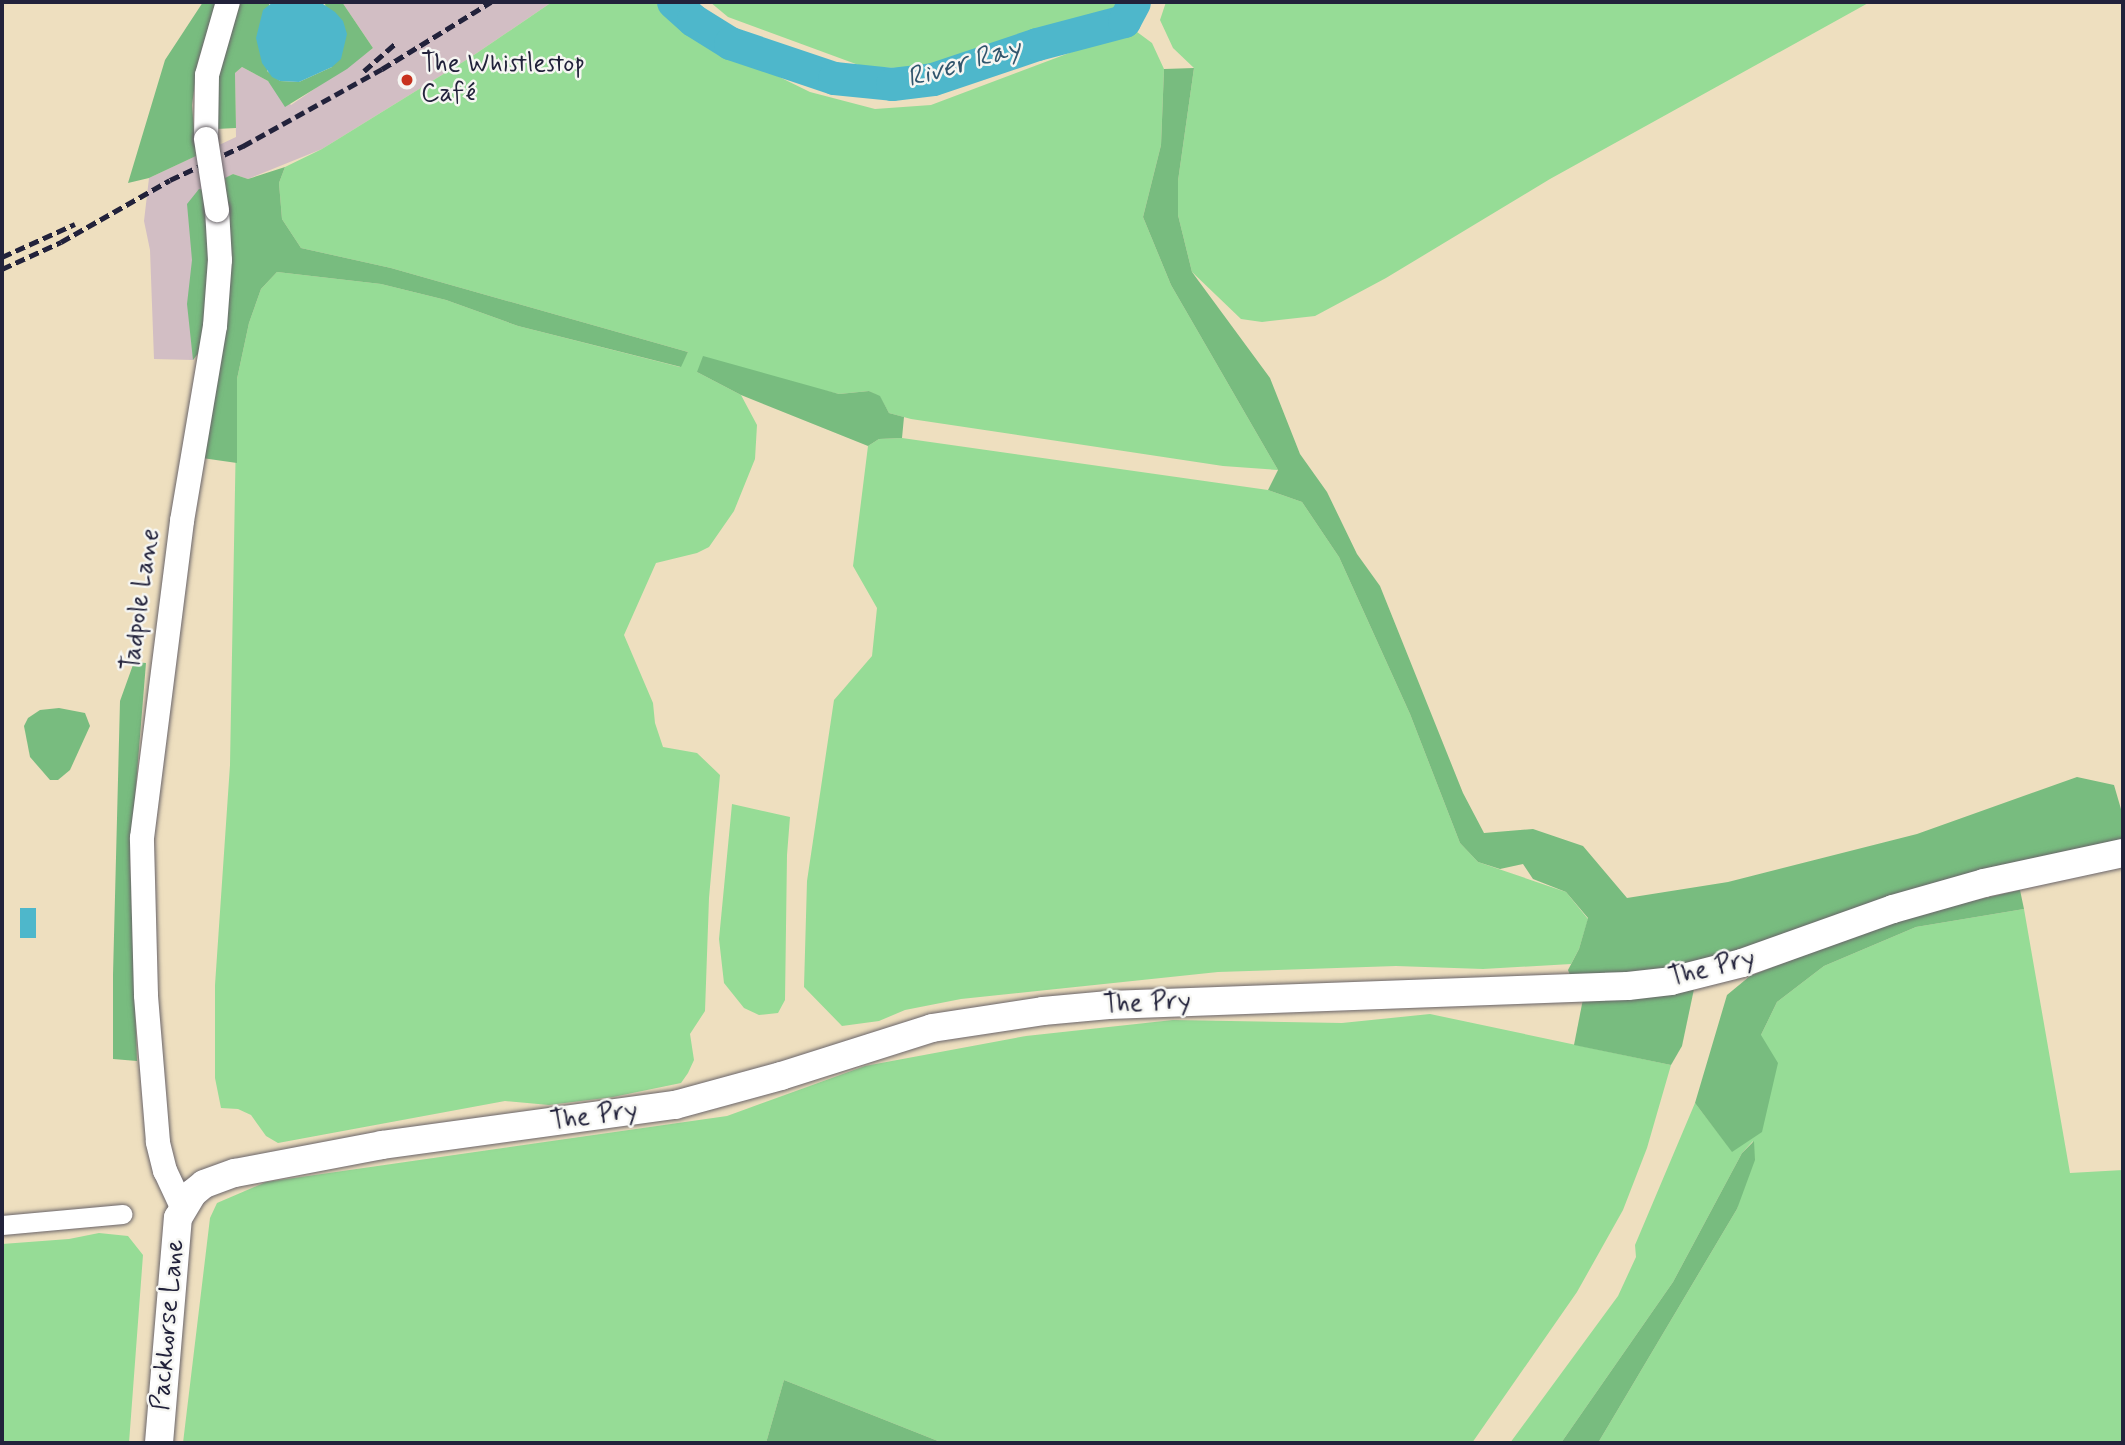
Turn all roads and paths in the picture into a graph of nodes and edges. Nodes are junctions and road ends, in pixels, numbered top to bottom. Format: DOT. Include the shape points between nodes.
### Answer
graph roads {
  1 [pos="228,2"];
  2 [pos="2123,853"];
  3 [pos="182,1208"];
  4 [pos="123,1214"];
  5 [pos="2,1225"];
  6 [pos="159,1443"];
  1 -- 3 [label="street, Tadpole Lane, bridge" via="207,75 206,139 220,260 217,306 182,521 142,838 146,995 158,1142"];
  2 -- 3 [label="main road, The Pry" via="1984,883 1893,909 1742,963 1671,981 1530,991 1109,1005 982,1019 906,1035 675,1105 382,1145 235,1174 204,1184"];
  3 -- 6 [label="main road, Packhorse Lane" via="174,1250"];
  4 -- 5 [label="street"];
}
